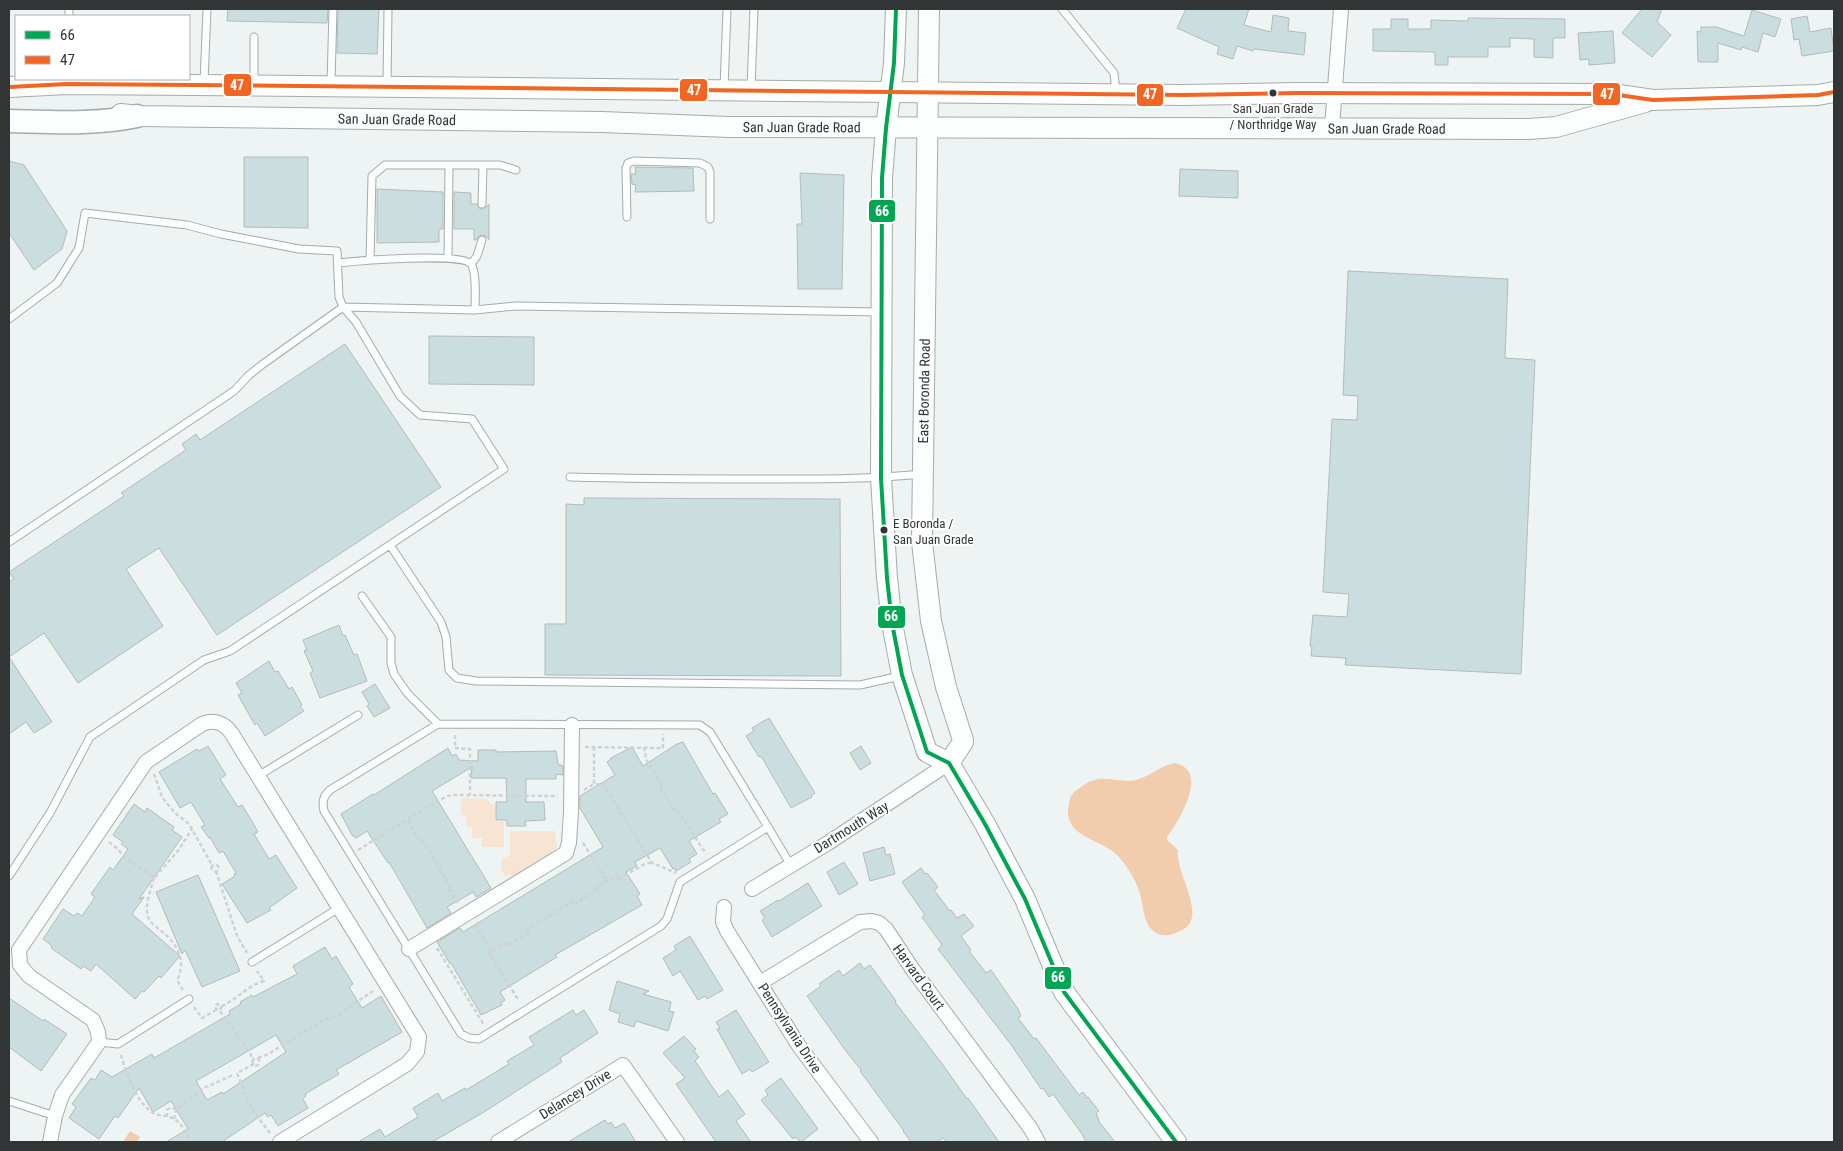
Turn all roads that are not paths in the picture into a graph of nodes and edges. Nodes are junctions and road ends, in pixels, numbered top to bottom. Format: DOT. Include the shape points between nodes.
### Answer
graph roads {
  1 [pos="207,9"];
  2 [pos="333,9"];
  3 [pos="388,9"];
  4 [pos="727,9"];
  5 [pos="754,9"];
  6 [pos="896,9"];
  7 [pos="929,9"];
  8 [pos="1062,9"];
  9 [pos="1341,9"];
  10 [pos="254,37"];
  11 [pos="67,82"];
  12 [pos="204,85"];
  13 [pos="254,86"];
  14 [pos="331,86"];
  15 [pos="9,87"];
  16 [pos="387,87"];
  17 [pos="724,90"];
  18 [pos="751,91"];
  19 [pos="1834,92"];
  20 [pos="890,93"];
  21 [pos="928,93"];
  22 [pos="1335,93"];
  23 [pos="1116,95"];
  24 [pos="1653,100"];
  25 [pos="9,111"];
  26 [pos="137,116"];
  27 [pos="9,121"];
  28 [pos="928,126"];
  29 [pos="1332,127"];
  30 [pos="886,128"];
  31 [pos="483,165"];
  32 [pos="449,166"];
  33 [pos="516,170"];
  34 [pos="482,204"];
  35 [pos="627,217"];
  36 [pos="710,219"];
  37 [pos="482,240"];
  38 [pos="448,258"];
  39 [pos="370,260"];
  40 [pos="338,263"];
  41 [pos="471,264"];
  42 [pos="343,307"];
  43 [pos="475,310"];
  44 [pos="882,312"];
  45 [pos="9,319"];
  46 [pos="922,474"];
  47 [pos="570,477"];
  48 [pos="881,478"];
  49 [pos="9,542"];
  50 [pos="390,545"];
  51 [pos="362,596"];
  52 [pos="902,675"];
  53 [pos="358,714"];
  54 [pos="438,724"];
  55 [pos="572,725"];
  56 [pos="949,763"];
  57 [pos="258,776"];
  58 [pos="768,827"];
  59 [pos="790,864"];
  60 [pos="9,876"];
  61 [pos="752,889"];
  62 [pos="724,907"];
  63 [pos="339,908"];
  64 [pos="409,949"];
  65 [pos="252,962"];
  66 [pos="760,983"];
  67 [pos="189,999"];
  68 [pos="99,1042"];
  69 [pos="9,1101"];
  70 [pos="54,1116"];
  71 [pos="276,1139"];
  72 [pos="50,1142"];
  73 [pos="498,1142"];
  74 [pos="677,1142"];
  75 [pos="871,1142"];
  76 [pos="1038,1142"];
  77 [pos="1176,1142"];
  1 -- 12 [label="lane"];
  2 -- 14 [label="lane"];
  3 -- 16 [label="lane"];
  4 -- 17 [label="lane"];
  5 -- 18 [label="lane"];
  6 -- 20 [label="main road"];
  7 -- 21 [label="main road, East Boronda Road"];
  8 -- 23 [label="lane" via="1114,74"];
  9 -- 22 [label="street"];
  10 -- 13 [label="lane"];
  11 -- 12 [label="main road, San Juan Grade Road"];
  11 -- 15 [label="main road, San Juan Grade Road"];
  12 -- 13 [label="main road, San Juan Grade Road"];
  13 -- 14 [label="main road, San Juan Grade Road"];
  14 -- 16 [label="main road, San Juan Grade Road"];
  16 -- 17 [label="main road, San Juan Grade Road"];
  17 -- 18 [label="main road, San Juan Grade Road"];
  18 -- 20 [label="main road, San Juan Grade Road"];
  19 -- 24 [label="main road, San Juan Grade Road"];
  20 -- 21 [label="main road, San Juan Grade Road"];
  20 -- 30 [label="main road"];
  21 -- 23 [label="main road, San Juan Grade Road"];
  21 -- 28 [label="main road, East Boronda Road"];
  22 -- 23 [label="main road, San Juan Grade Road"];
  22 -- 24 [label="main road, San Juan Grade Road" via="1612,94"];
  22 -- 29 [label="street"];
  24 -- 29 [label="main road, San Juan Grade Road" via="1556,127"];
  25 -- 26 [label="main road, San Juan Grade Road"];
  26 -- 27 [label="main road" via="85,123"];
  26 -- 30 [label="main road, San Juan Grade Road"];
  28 -- 29 [label="main road, San Juan Grade Road"];
  28 -- 30 [label="main road, San Juan Grade Road"];
  28 -- 46 [label="main road, East Boronda Road"];
  30 -- 44 [label="main road" via="882,178"];
  31 -- 32 [label="lane"];
  31 -- 33 [label="lane" via="500,165"];
  31 -- 34 [label="lane"];
  32 -- 38 [label="lane"];
  32 -- 39 [label="lane" via="385,164 372,176"];
  35 -- 36 [label="lane" via="626,168 634,161 700,163 708,167"];
  37 -- 41 [label="lane"];
  38 -- 39 [label="lane"];
  38 -- 41 [label="lane"];
  39 -- 40 [label="lane"];
  40 -- 42 [label="lane" via="339,297"];
  40 -- 45 [label="lane" via="337,251 299,249 187,225 85,213 79,248 57,283"];
  41 -- 43 [label="lane"];
  42 -- 43 [label="lane"];
  42 -- 49 [label="lane" via="263,364 234,391"];
  42 -- 50 [label="lane" via="356,322 400,396 420,415 472,418 504,469"];
  43 -- 44 [label="lane" via="516,306"];
  44 -- 48 [label="main road"];
  46 -- 48 [label="lane"];
  46 -- 56 [label="main road, East Boronda Road" via="926,593 940,664 963,740"];
  47 -- 48 [label="lane"];
  48 -- 52 [label="main road" via="887,578"];
  50 -- 52 [label="lane" via="441,622 449,670 457,678 476,681 860,685"];
  50 -- 60 [label="lane" via="230,651 204,660 90,737 50,813"];
  51 -- 54 [label="lane" via="391,637 394,674"];
  52 -- 56 [label="main road" via="927,752"];
  53 -- 57 [label="lane"];
  54 -- 55 [label="lane"];
  54 -- 64 [label="lane" via="327,793 323,801 324,811"];
  55 -- 58 [label="lane" via="700,725 708,729"];
  55 -- 64 [label="street" via="569,843 566,853"];
  56 -- 59 [label="street, Dartmouth Way" via="828,843"];
  56 -- 77 [label="main road" via="1025,899 1064,992"];
  57 -- 63 [label="street"];
  57 -- 68 [label="street" via="228,728 215,722 202,724 146,762 19,950 20,965 29,976 93,1020"];
  58 -- 59 [label="lane"];
  58 -- 64 [label="lane" via="683,880 661,926 476,1039 461,1034"];
  59 -- 61 [label="street, Dartmouth Way"];
  62 -- 66 [label="street, Pennsylvania Drive" via="723,922 727,931"];
  63 -- 65 [label="lane"];
  63 -- 71 [label="street" via="419,1037 418,1052 407,1064"];
  66 -- 75 [label="street, Pennsylvania Drive" via="799,1046"];
  66 -- 76 [label="street, Harvard Court" via="860,922 879,924 886,929 1032,1129"];
  67 -- 68 [label="lane" via="118,1044"];
  68 -- 70 [label="street" via="62,1095"];
  69 -- 70 [label="lane"];
  70 -- 72 [label="street"];
  73 -- 74 [label="street, Delancey Drive" via="623,1065"];
}
